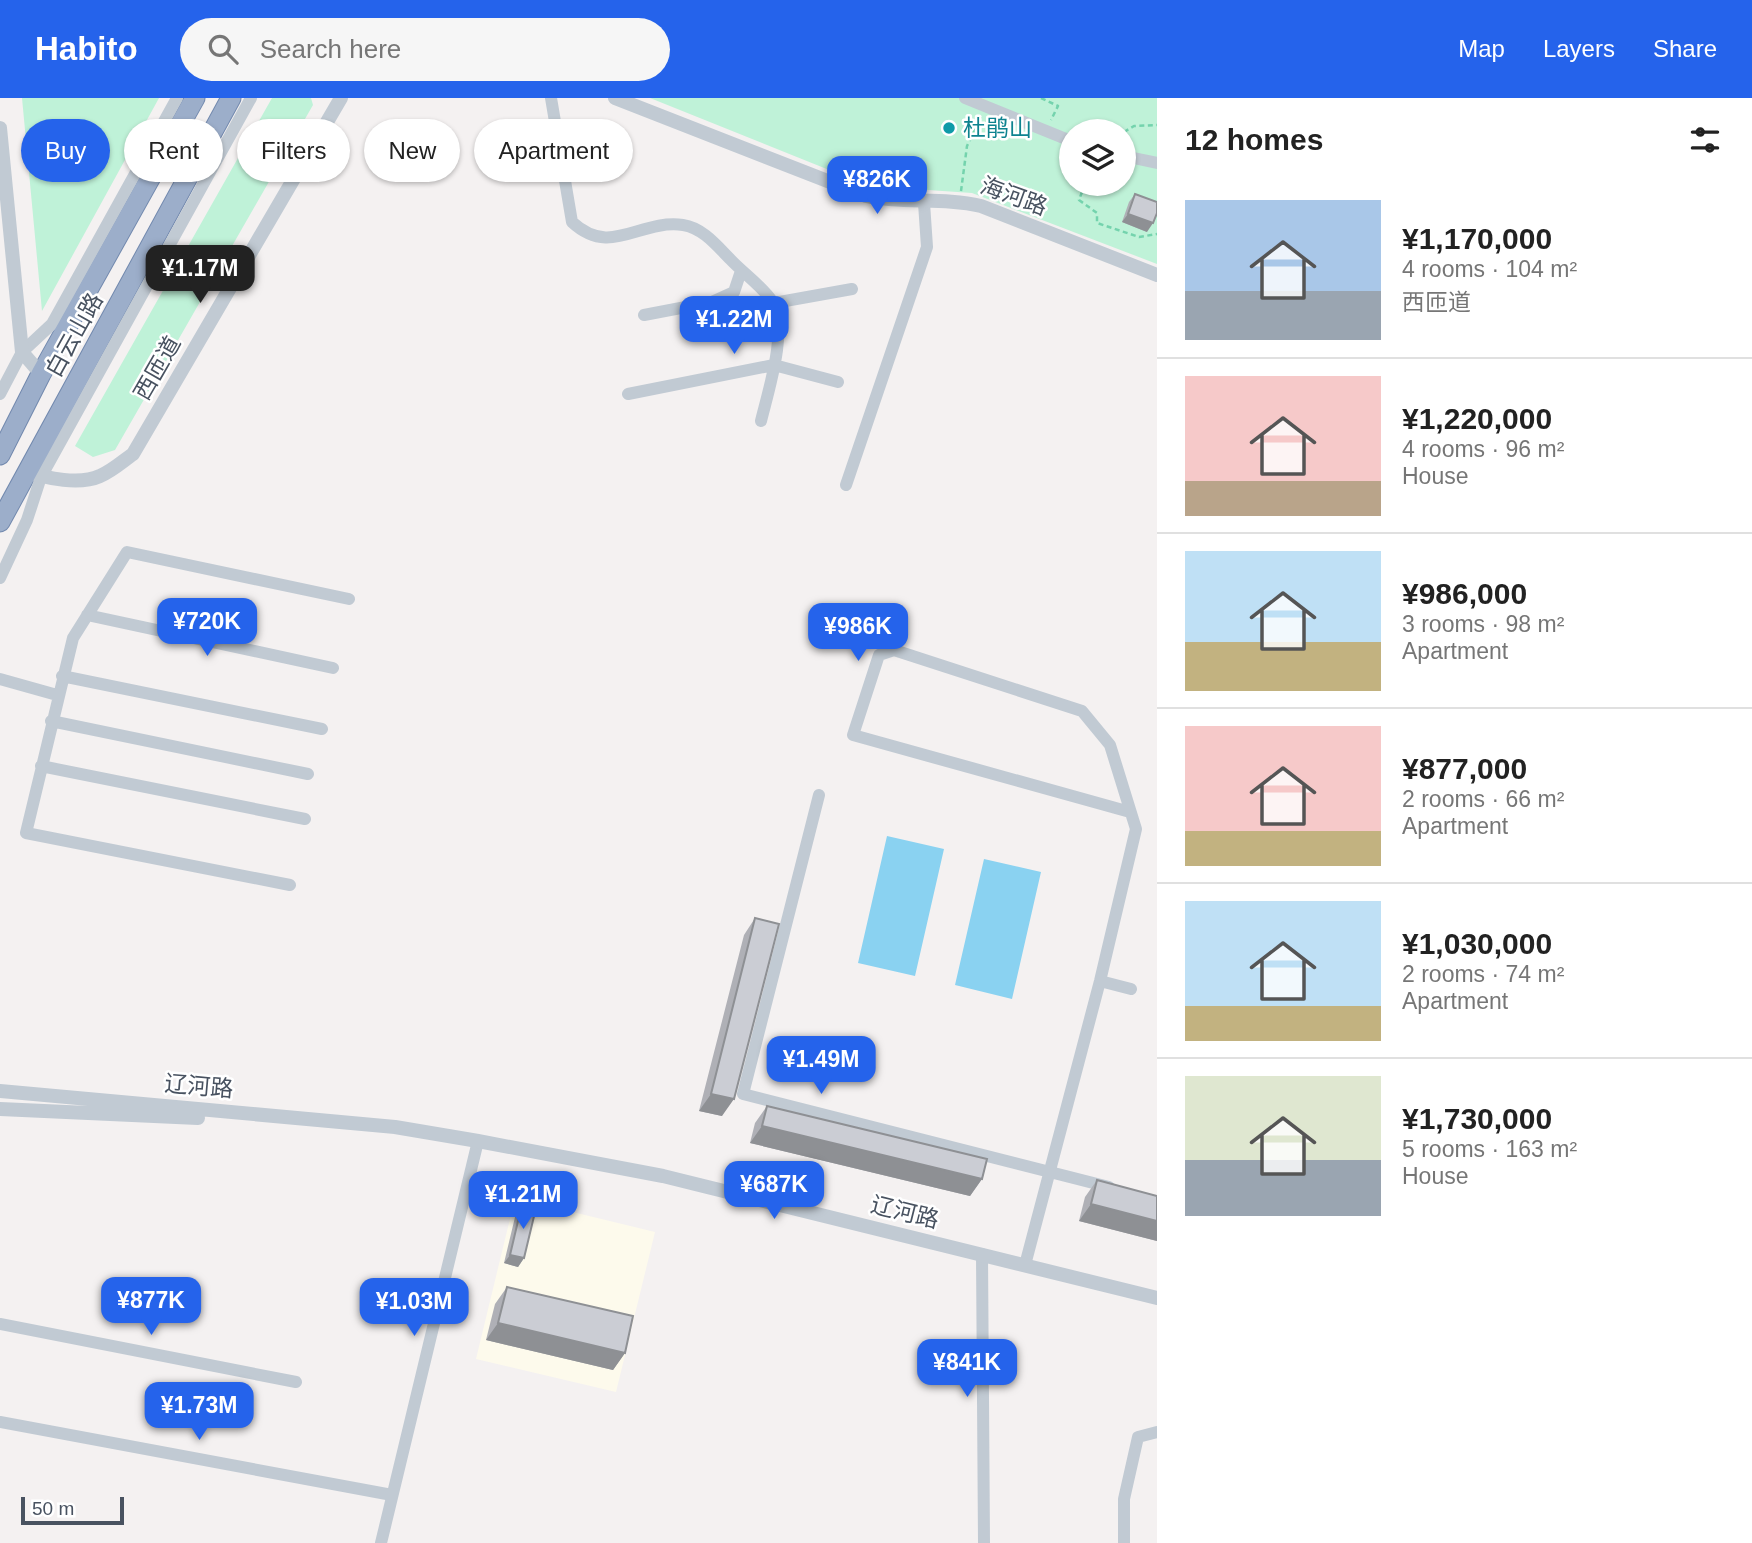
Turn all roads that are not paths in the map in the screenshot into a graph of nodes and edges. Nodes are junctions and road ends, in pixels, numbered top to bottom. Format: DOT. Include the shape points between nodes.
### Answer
graph roads {
  1 [pos="177,98"];
  2 [pos="195,98"];
  3 [pos="231,98"];
  4 [pos="251,98"];
  5 [pos="341,98"];
  6 [pos="551,98"];
  7 [pos="615,98"];
  8 [pos="965,98"];
  9 [pos="0,128"];
  10 [pos="1059,137"];
  11 [pos="1136,159"];
  12 [pos="1157,163"];
  13 [pos="924,203"];
  14 [pos="741,271"];
  15 [pos="1157,275"];
  16 [pos="852,289"];
  17 [pos="774,303"];
  18 [pos="644,315"];
  19 [pos="22,352"];
  20 [pos="774,365"];
  21 [pos="41,374"];
  22 [pos="838,382"];
  23 [pos="0,394"];
  24 [pos="628,394"];
  25 [pos="761,421"];
  26 [pos="0,455"];
  27 [pos="34,474"];
  28 [pos="846,485"];
  29 [pos="0,522"];
  30 [pos="0,578"];
  31 [pos="349,599"];
  32 [pos="88,615"];
  33 [pos="333,668"];
  34 [pos="62,676"];
  35 [pos="0,679"];
  36 [pos="57,695"];
  37 [pos="51,721"];
  38 [pos="321,729"];
  39 [pos="41,766"];
  40 [pos="308,774"];
  41 [pos="819,794"];
  42 [pos="1130,812"];
  43 [pos="305,819"];
  44 [pos="290,885"];
  45 [pos="1100,981"];
  46 [pos="1131,989"];
  47 [pos="0,1091"];
  48 [pos="0,1109"];
  49 [pos="395,1127"];
  50 [pos="478,1141"];
  51 [pos="1049,1171"];
  52 [pos="1117,1189"];
  53 [pos="982,1254"];
  54 [pos="1025,1265"];
  55 [pos="1157,1298"];
  56 [pos="0,1324"];
  57 [pos="296,1382"];
  58 [pos="0,1422"];
  59 [pos="1157,1432"];
  60 [pos="392,1495"];
  61 [pos="381,1543"];
  62 [pos="984,1543"];
  63 [pos="1124,1543"];
  1 -- 19 [label="street" via="52,324"];
  2 -- 21 [label="highway, 白云山路"];
  3 -- 27 [label="highway, 白云山路"];
  4 -- 27 [label="street"];
  5 -- 27 [label="street, 西匝道" via="133,454 99,477 68,480"];
  6 -- 14 [label="street" via="572,222 578,228 602,240 646,228 684,225 709,237"];
  7 -- 13 [label="street, 海河路" via="866,196"];
  8 -- 10 [label="street"];
  9 -- 19 [label="street"];
  11 -- 12 [label="street"];
  13 -- 15 [label="street, 海河路" via="960,201 981,206"];
  13 -- 28 [label="street" via="927,247"];
  14 -- 17 [label="street"];
  14 -- 18 [label="street" via="734,292 712,302"];
  16 -- 17 [label="street"];
  17 -- 20 [label="street" via="780,345"];
  19 -- 21 [label="street"];
  19 -- 23 [label="street"];
  20 -- 22 [label="street"];
  20 -- 24 [label="street"];
  20 -- 25 [label="street"];
  21 -- 26 [label="highway, 白云山路"];
  27 -- 29 [label="highway, 白云山路"];
  27 -- 30 [label="street" via="27,520"];
  31 -- 32 [label="street" via="127,552"];
  32 -- 33 [label="street"];
  32 -- 34 [label="street" via="73,638"];
  34 -- 36 [label="street"];
  34 -- 38 [label="street"];
  35 -- 36 [label="street"];
  36 -- 37 [label="street"];
  37 -- 39 [label="street"];
  37 -- 40 [label="street"];
  39 -- 43 [label="street"];
  39 -- 44 [label="street" via="26,833"];
  41 -- 51 [label="street" via="743,1094"];
  42 -- 42 [label="street" via="1110,745 1082,711 894,650 879,655 853,734"];
  42 -- 45 [label="street" via="1136,829"];
  45 -- 46 [label="street"];
  45 -- 51 [label="street"];
  47 -- 49 [label="street, 辽河路"];
  48 -- 49 [label="street, 辽河路"];
  49 -- 50 [label="street, 辽河路"];
  50 -- 53 [label="street, 辽河路" via="663,1176"];
  50 -- 60 [label="street"];
  51 -- 52 [label="street"];
  51 -- 54 [label="street"];
  53 -- 54 [label="street, 辽河路"];
  53 -- 62 [label="street"];
  54 -- 55 [label="street, 辽河路"];
  56 -- 57 [label="street"];
  58 -- 60 [label="street"];
  59 -- 63 [label="street" via="1138,1437 1124,1499"];
  60 -- 61 [label="street"];
}
